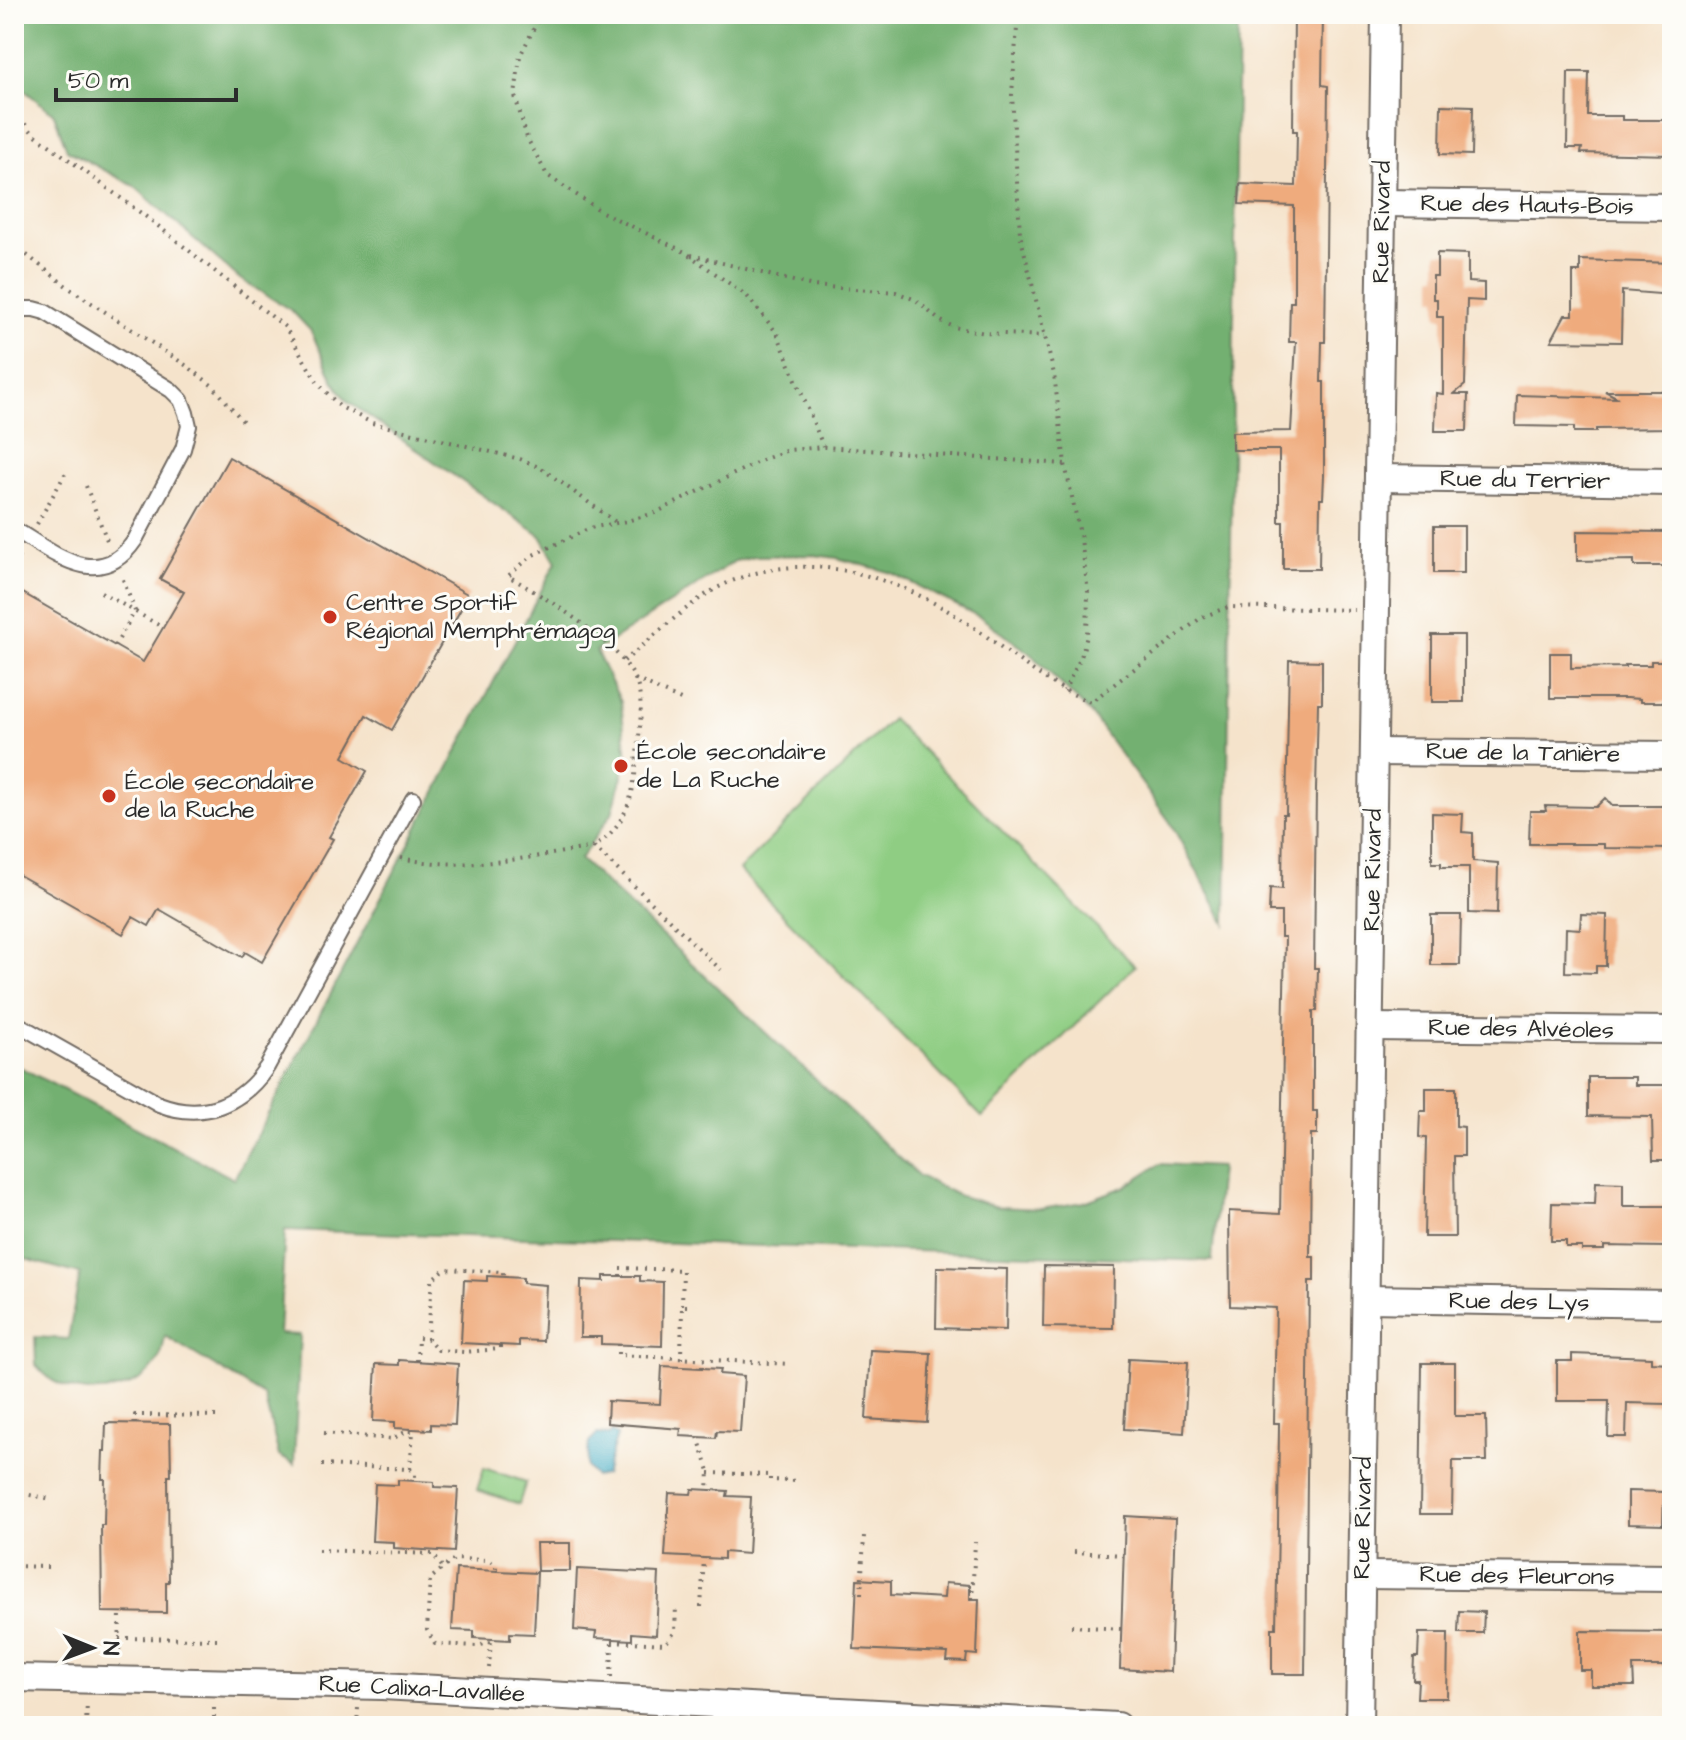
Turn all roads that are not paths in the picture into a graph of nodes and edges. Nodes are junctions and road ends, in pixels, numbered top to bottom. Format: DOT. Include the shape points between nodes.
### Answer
graph roads {
  1 [pos="1385,14"];
  2 [pos="1382,203"];
  3 [pos="1672,207"];
  4 [pos="14,309"];
  5 [pos="1378,478"];
  6 [pos="1672,482"];
  7 [pos="14,529"];
  8 [pos="1374,752"];
  9 [pos="1672,755"];
  10 [pos="413,799"];
  11 [pos="14,1022"];
  12 [pos="1370,1027"];
  13 [pos="1672,1030"];
  14 [pos="1366,1299"];
  15 [pos="1672,1304"];
  16 [pos="1362,1575"];
  17 [pos="1672,1578"];
  18 [pos="14,1678"];
  19 [pos="1079,1725"];
  20 [pos="1117,1726"];
  21 [pos="1359,1726"];
  1 -- 2 [label="street, Rue Rivard"];
  2 -- 3 [label="street, Rue des Hauts-Bois"];
  2 -- 5 [label="street, Rue Rivard"];
  4 -- 7 [label="lane" via="45,312 155,378 181,400 189,426 183,449 142,527 115,561 86,567 72,563"];
  5 -- 6 [label="street, Rue du Terrier"];
  5 -- 8 [label="street, Rue Rivard"];
  8 -- 9 [label="street, Rue de la Tanière"];
  8 -- 12 [label="street, Rue Rivard"];
  10 -- 11 [label="lane" via="267,1067 228,1104 211,1110 174,1110"];
  12 -- 13 [label="street, Rue des Alvéoles"];
  12 -- 14 [label="street, Rue Rivard"];
  14 -- 15 [label="street, Rue des Lys"];
  14 -- 16 [label="street, Rue Rivard"];
  16 -- 17 [label="street, Rue des Fleurons"];
  16 -- 21 [label="street, Rue Rivard"];
  18 -- 19 [label="street, Rue Calixa-Lavallée" via="382,1686"];
  19 -- 20 [label="street, Rue Calixa-Lavallée"];
}
